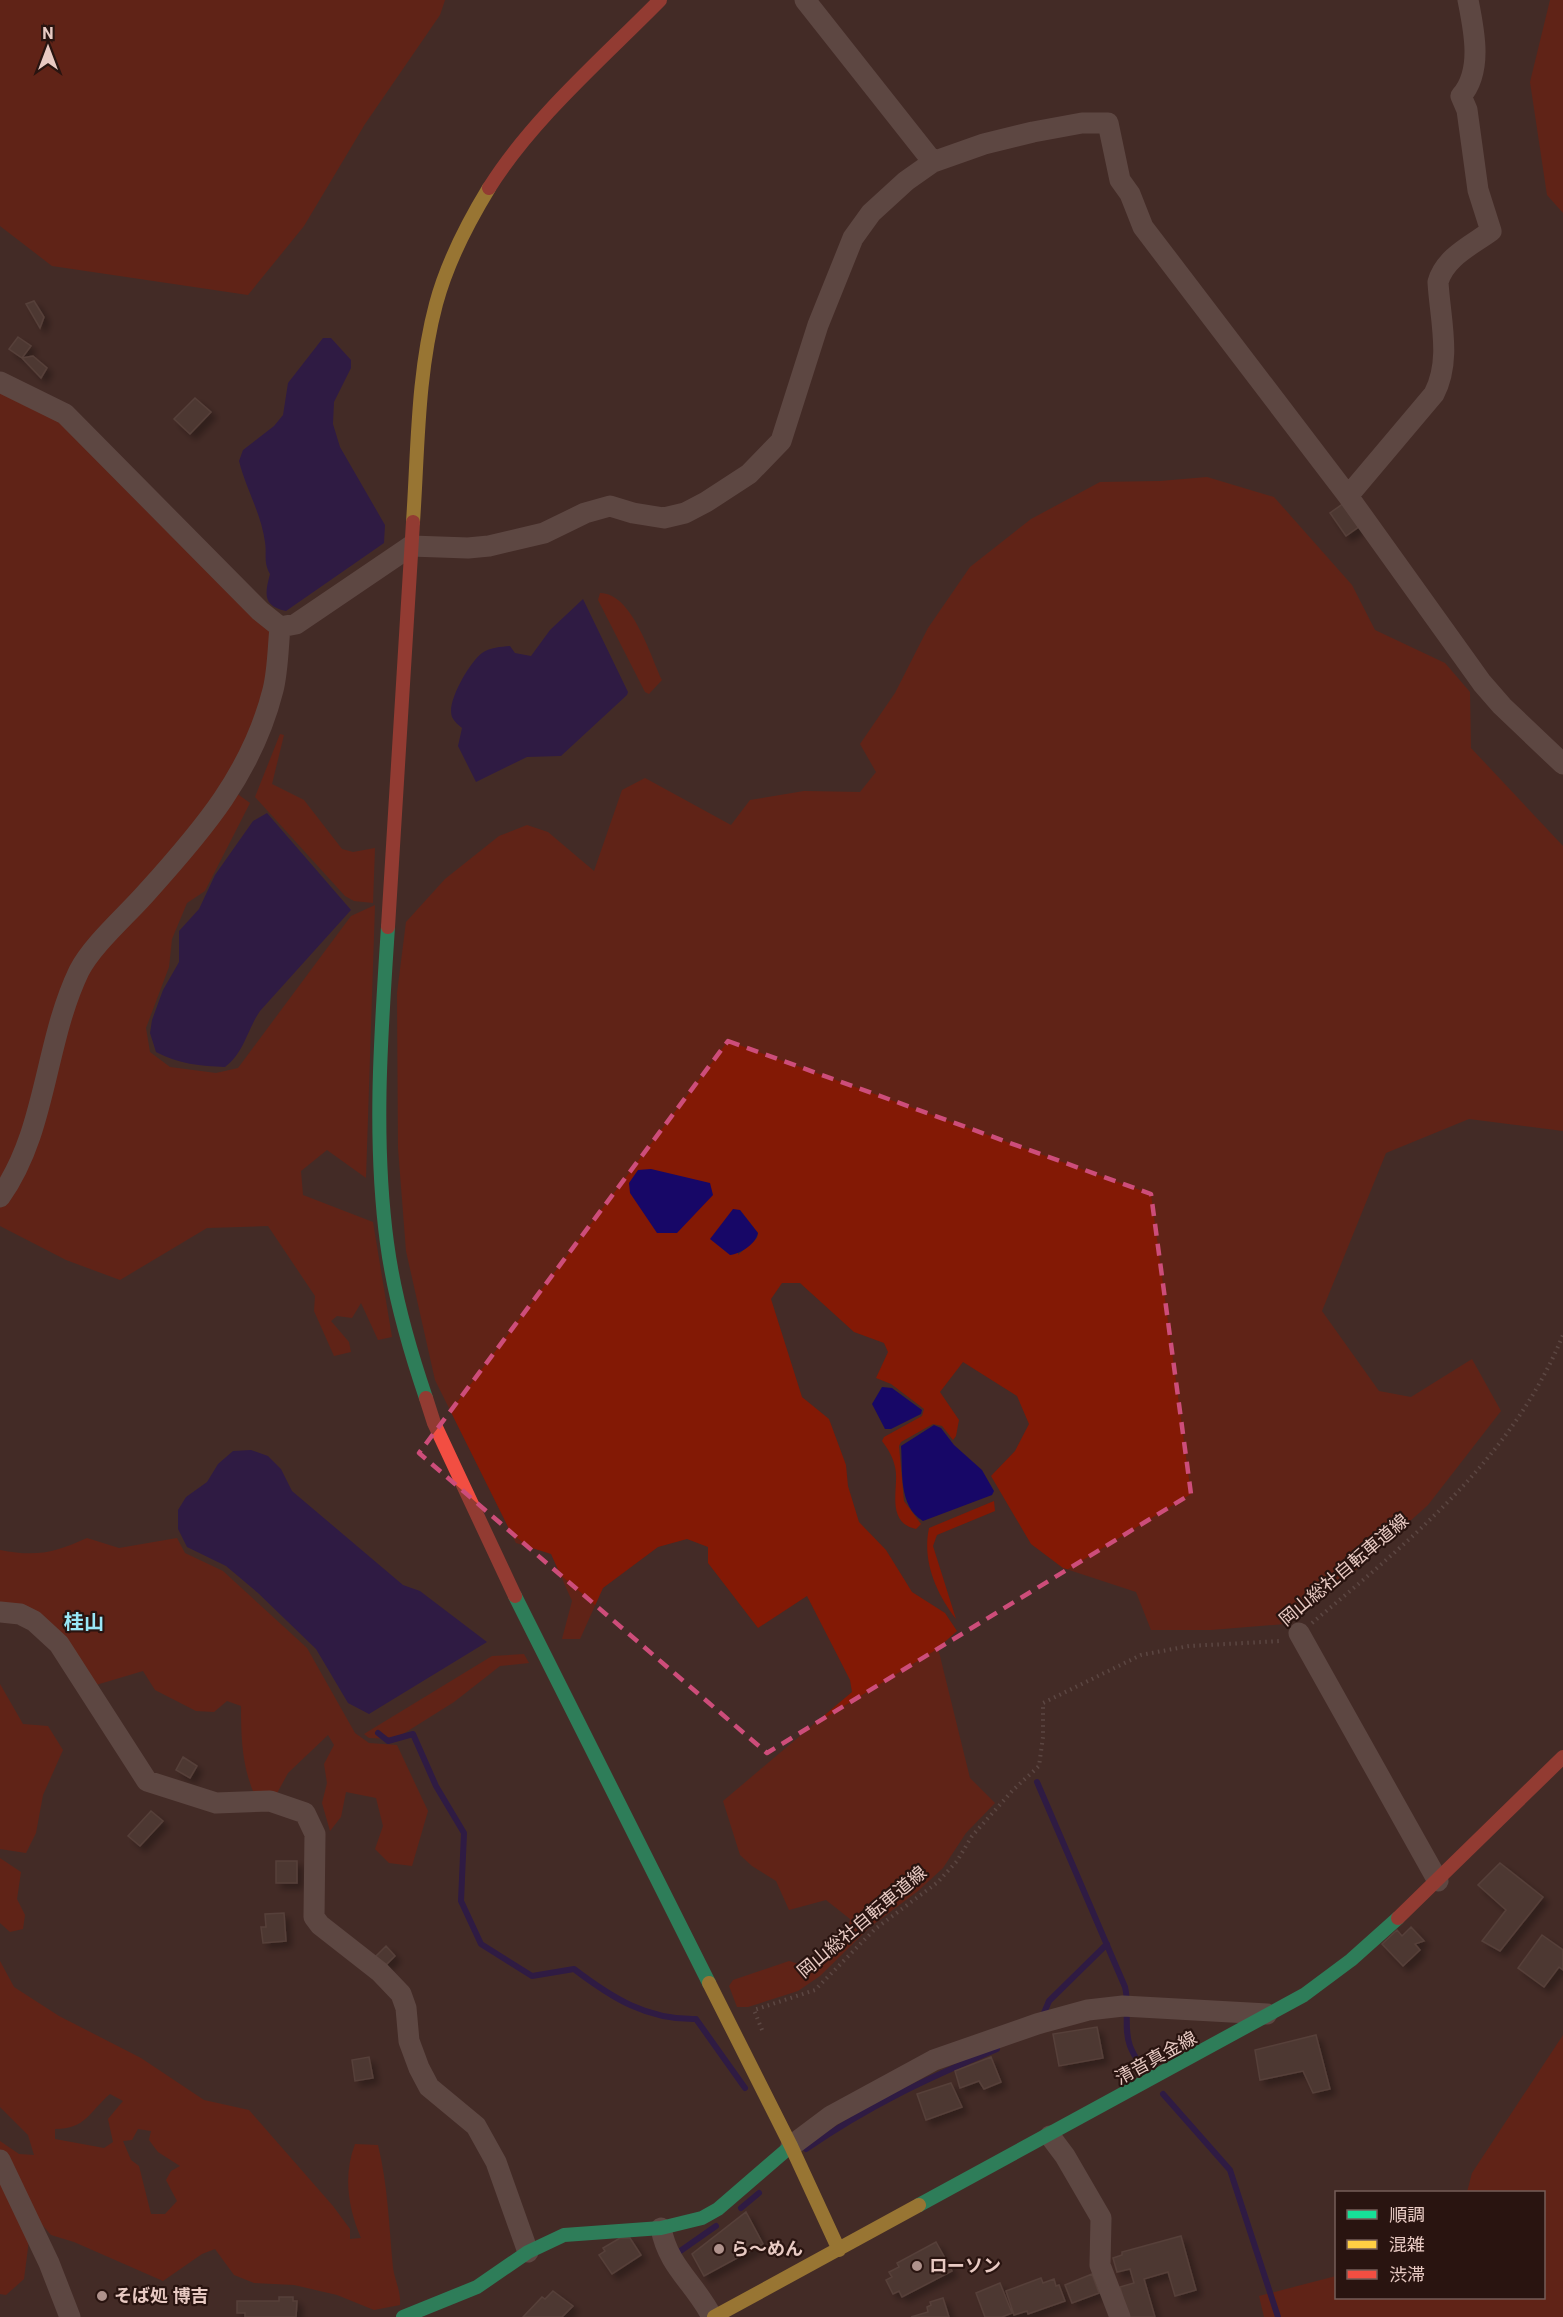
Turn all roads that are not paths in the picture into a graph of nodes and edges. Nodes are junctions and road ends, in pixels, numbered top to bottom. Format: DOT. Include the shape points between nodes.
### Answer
graph roads {
  1 [pos="660,0"];
  2 [pos="805,0"];
  3 [pos="1468,0"];
  4 [pos="933,162"];
  5 [pos="0,382"];
  6 [pos="1348,496"];
  7 [pos="411,546"];
  8 [pos="280,627"];
  9 [pos="1563,764"];
  10 [pos="0,1197"];
  11 [pos="0,1612"];
  12 [pos="1299,1633"];
  13 [pos="1563,1757"];
  14 [pos="1438,1881"];
  15 [pos="1273,2014"];
  16 [pos="1050,2136"];
  17 [pos="791,2146"];
  18 [pos="0,2160"];
  19 [pos="661,2228"];
  20 [pos="839,2250"];
  21 [pos="528,2252"];
  22 [pos="70,2317"];
  23 [pos="403,2317"];
  24 [pos="713,2317"];
  25 [pos="1120,2317"];
  1 -- 7 [label="street" via="506,161 465,228 440,293 428,341"];
  2 -- 4 [label="street"];
  3 -- 6 [label="street" via="1475,53 1471,84 1461,96 1467,110 1478,190 1491,231 1454,257 1441,273 1438,282 1444,366 1437,387"];
  4 -- 6 [label="street" via="1033,132 1108,123 1120,180 1143,227"];
  4 -- 7 [label="street" via="871,213 853,238 818,326 781,441 749,474 696,507 664,518 610,506 512,542 468,548"];
  5 -- 8 [label="street" via="65,414"];
  6 -- 9 [label="street" via="1482,683"];
  7 -- 8 [label="street" via="296,624"];
  7 -- 17 [label="street" via="378,1108 387,1245 405,1334 434,1423 491,1548"];
  8 -- 10 [label="street" via="273,689 252,753 230,792 182,853 81,969 63,1012 31,1139 13,1180"];
  11 -- 21 [label="street" via="20,1614 34,1621 59,1644 147,1781 216,1803 270,1802 305,1813 315,1834 314,1917 401,1994 409,2041 419,2068 429,2087 476,2126 496,2162"];
  12 -- 14 [label="street"];
  13 -- 14 [label="street, 清音真金線"];
  14 -- 15 [label="street, 清音真金線" via="1351,1960"];
  15 -- 16 [label="street, 清音真金線"];
  15 -- 17 [label="street" via="1127,2006 1088,2010 934,2060 831,2116"];
  16 -- 20 [label="street, 清音真金線"];
  16 -- 25 [label="street" via="1101,2218 1100,2265"];
  17 -- 19 [label="street" via="718,2209 702,2218"];
  17 -- 20 [label="street"];
  18 -- 22 [label="street"];
  19 -- 21 [label="street" via="564,2235"];
  19 -- 24 [label="street" via="670,2258"];
  20 -- 24 [label="street, 清音真金線"];
  21 -- 23 [label="street" via="477,2287"];
}
